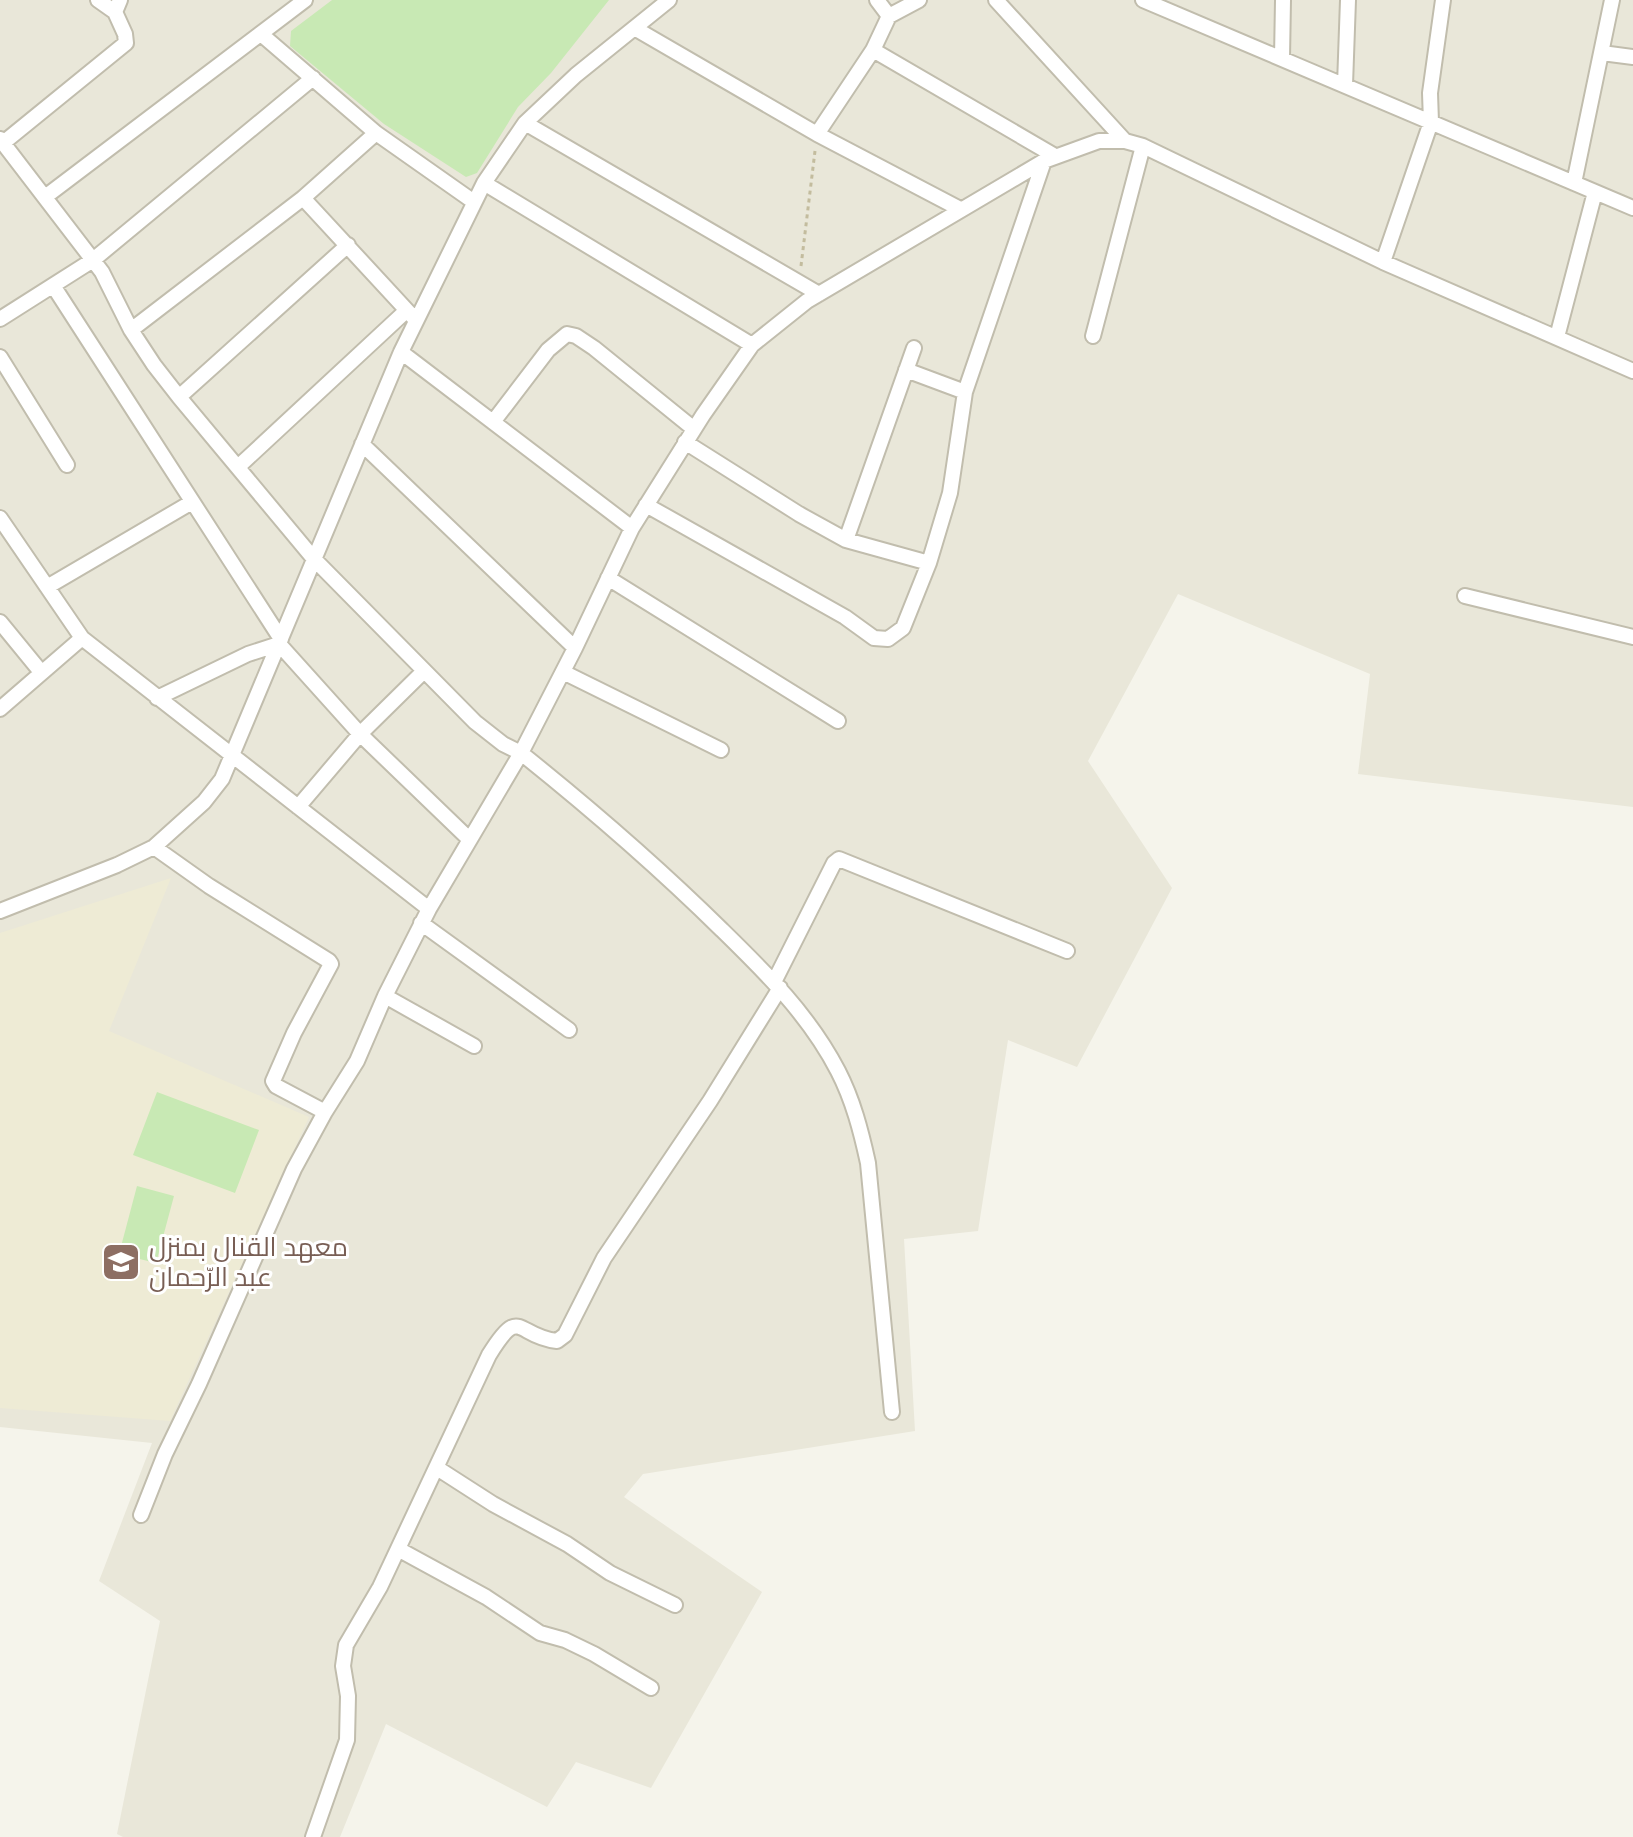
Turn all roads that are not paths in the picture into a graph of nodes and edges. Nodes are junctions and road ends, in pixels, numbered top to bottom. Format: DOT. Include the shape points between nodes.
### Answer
graph roads {
  1 [pos="98,0"];
  2 [pos="305,0"];
  3 [pos="669,0"];
  4 [pos="877,0"];
  5 [pos="919,0"];
  6 [pos="996,0"];
  7 [pos="1143,0"];
  8 [pos="1283,0"];
  9 [pos="1348,0"];
  10 [pos="1443,0"];
  11 [pos="1612,0"];
  12 [pos="1161,3"];
  13 [pos="117,6"];
  14 [pos="889,16"];
  15 [pos="636,29"];
  16 [pos="261,34"];
  17 [pos="873,50"];
  18 [pos="1602,53"];
  19 [pos="1633,57"];
  20 [pos="1282,58"];
  21 [pos="313,78"];
  22 [pos="1345,85"];
  23 [pos="1431,122"];
  24 [pos="525,123"];
  25 [pos="376,133"];
  26 [pos="817,134"];
  27 [pos="2,141"];
  28 [pos="1125,141"];
  29 [pos="1143,146"];
  30 [pos="1050,158"];
  31 [pos="484,183"];
  32 [pos="1574,183"];
  33 [pos="1595,192"];
  34 [pos="45,197"];
  35 [pos="303,198"];
  36 [pos="474,202"];
  37 [pos="1633,208"];
  38 [pos="960,209"];
  39 [pos="348,245"];
  40 [pos="93,260"];
  41 [pos="1383,262"];
  42 [pos="54,287"];
  43 [pos="819,294"];
  44 [pos="411,316"];
  45 [pos="0,319"];
  46 [pos="131,330"];
  47 [pos="1093,336"];
  48 [pos="1557,337"];
  49 [pos="752,345"];
  50 [pos="914,348"];
  51 [pos="401,352"];
  52 [pos="0,357"];
  53 [pos="906,370"];
  54 [pos="1633,371"];
  55 [pos="965,392"];
  56 [pos="179,397"];
  57 [pos="493,422"];
  58 [pos="694,429"];
  59 [pos="685,442"];
  60 [pos="362,444"];
  61 [pos="67,465"];
  62 [pos="239,466"];
  63 [pos="192,502"];
  64 [pos="646,505"];
  65 [pos="0,518"];
  66 [pos="632,528"];
  67 [pos="846,540"];
  68 [pos="314,559"];
  69 [pos="929,563"];
  70 [pos="608,578"];
  71 [pos="47,587"];
  72 [pos="1465,596"];
  73 [pos="0,622"];
  74 [pos="1633,637"];
  75 [pos="82,638"];
  76 [pos="280,642"];
  77 [pos="575,648"];
  78 [pos="424,671"];
  79 [pos="41,672"];
  80 [pos="563,672"];
  81 [pos="157,698"];
  82 [pos="0,709"];
  83 [pos="838,721"];
  84 [pos="360,734"];
  85 [pos="721,750"];
  86 [pos="521,753"];
  87 [pos="232,758"];
  88 [pos="298,807"];
  89 [pos="469,839"];
  90 [pos="154,847"];
  91 [pos="0,911"];
  92 [pos="425,916"];
  93 [pos="1067,951"];
  94 [pos="777,985"];
  95 [pos="385,996"];
  96 [pos="569,1030"];
  97 [pos="474,1046"];
  98 [pos="325,1112"];
  99 [pos="892,1412"];
  100 [pos="437,1468"];
  101 [pos="141,1515"];
  102 [pos="398,1549"];
  103 [pos="675,1605"];
  104 [pos="651,1688"];
  105 [pos="313,1837"];
  1 -- 13 [label="street"];
  2 -- 16 [label="street"];
  3 -- 15 [label="street"];
  4 -- 14 [label="street"];
  5 -- 14 [label="street"];
  6 -- 28 [label="street"];
  7 -- 12 [label="street"];
  8 -- 20 [label="street"];
  9 -- 22 [label="street"];
  10 -- 23 [label="street"];
  11 -- 18 [label="street"];
  12 -- 20 [label="street"];
  13 -- 27 [label="street" via="126,43"];
  14 -- 17 [label="street"];
  15 -- 24 [label="street"];
  15 -- 26 [label="street"];
  16 -- 21 [label="street"];
  16 -- 34 [label="street"];
  17 -- 26 [label="street"];
  17 -- 30 [label="street"];
  18 -- 19 [label="street"];
  18 -- 32 [label="street"];
  20 -- 22 [label="street"];
  21 -- 25 [label="street"];
  21 -- 40 [label="street"];
  22 -- 23 [label="street"];
  23 -- 32 [label="street"];
  23 -- 41 [label="street"];
  24 -- 31 [label="street"];
  24 -- 43 [label="street"];
  25 -- 35 [label="street"];
  25 -- 36 [label="street"];
  26 -- 38 [label="street"];
  27 -- 34 [label="street"];
  28 -- 29 [label="street"];
  28 -- 30 [label="street" via="1099,141"];
  29 -- 41 [label="street"];
  29 -- 47 [label="street"];
  30 -- 38 [label="street"];
  30 -- 55 [label="street"];
  31 -- 36 [label="street"];
  31 -- 49 [label="street"];
  32 -- 33 [label="street"];
  33 -- 37 [label="street"];
  33 -- 48 [label="street"];
  34 -- 40 [label="street"];
  35 -- 39 [label="street"];
  35 -- 46 [label="street"];
  36 -- 44 [label="street"];
  38 -- 43 [label="street"];
  39 -- 44 [label="street"];
  39 -- 56 [label="street"];
  40 -- 42 [label="street"];
  40 -- 46 [label="street"];
  41 -- 48 [label="street"];
  42 -- 45 [label="street"];
  42 -- 63 [label="street"];
  43 -- 49 [label="street"];
  44 -- 51 [label="street"];
  44 -- 62 [label="street"];
  46 -- 56 [label="street"];
  48 -- 54 [label="street"];
  49 -- 58 [label="street"];
  50 -- 53 [label="street"];
  51 -- 57 [label="street"];
  51 -- 60 [label="street"];
  52 -- 61 [label="street"];
  53 -- 55 [label="street"];
  53 -- 67 [label="street"];
  55 -- 69 [label="street" via="950,493"];
  56 -- 62 [label="street"];
  57 -- 58 [label="street" via="548,350 567,334 594,348"];
  57 -- 66 [label="street"];
  58 -- 59 [label="street"];
  59 -- 64 [label="street"];
  59 -- 67 [label="street"];
  60 -- 68 [label="street"];
  60 -- 77 [label="street"];
  62 -- 68 [label="street"];
  63 -- 71 [label="street"];
  63 -- 76 [label="street"];
  64 -- 66 [label="street"];
  64 -- 69 [label="street" via="874,638 888,639 903,628"];
  65 -- 71 [label="street"];
  66 -- 70 [label="street"];
  67 -- 69 [label="street"];
  68 -- 76 [label="street"];
  68 -- 78 [label="street"];
  70 -- 77 [label="street"];
  70 -- 83 [label="street"];
  71 -- 75 [label="street"];
  72 -- 74 [label="street"];
  73 -- 79 [label="street"];
  75 -- 79 [label="street"];
  75 -- 81 [label="street"];
  76 -- 81 [label="street"];
  76 -- 84 [label="street"];
  76 -- 87 [label="street"];
  77 -- 80 [label="street"];
  78 -- 84 [label="street"];
  78 -- 86 [label="street" via="475,722"];
  79 -- 82 [label="street"];
  80 -- 85 [label="street"];
  80 -- 86 [label="street"];
  81 -- 87 [label="street"];
  84 -- 88 [label="street"];
  84 -- 89 [label="street"];
  86 -- 89 [label="street"];
  86 -- 94 [label="street" via="663,872"];
  87 -- 88 [label="street"];
  87 -- 90 [label="street" via="204,802"];
  88 -- 92 [label="street"];
  89 -- 92 [label="street"];
  90 -- 91 [label="street"];
  90 -- 98 [label="street" via="331,964 273,1081"];
  92 -- 95 [label="street"];
  92 -- 96 [label="street"];
  93 -- 94 [label="street" via="839,859"];
  94 -- 99 [label="street" via="822,1043 860,1124"];
  94 -- 100 [label="street" via="710,1101 604,1258 565,1335 557,1341 521,1327 504,1331"];
  95 -- 97 [label="street"];
  95 -- 98 [label="street" via="357,1061"];
  98 -- 101 [label="street" via="282,1195"];
  100 -- 102 [label="street"];
  100 -- 103 [label="street" via="610,1573"];
  102 -- 104 [label="street" via="540,1633 594,1654"];
  102 -- 105 [label="street" via="346,1645 347,1740"];
}
